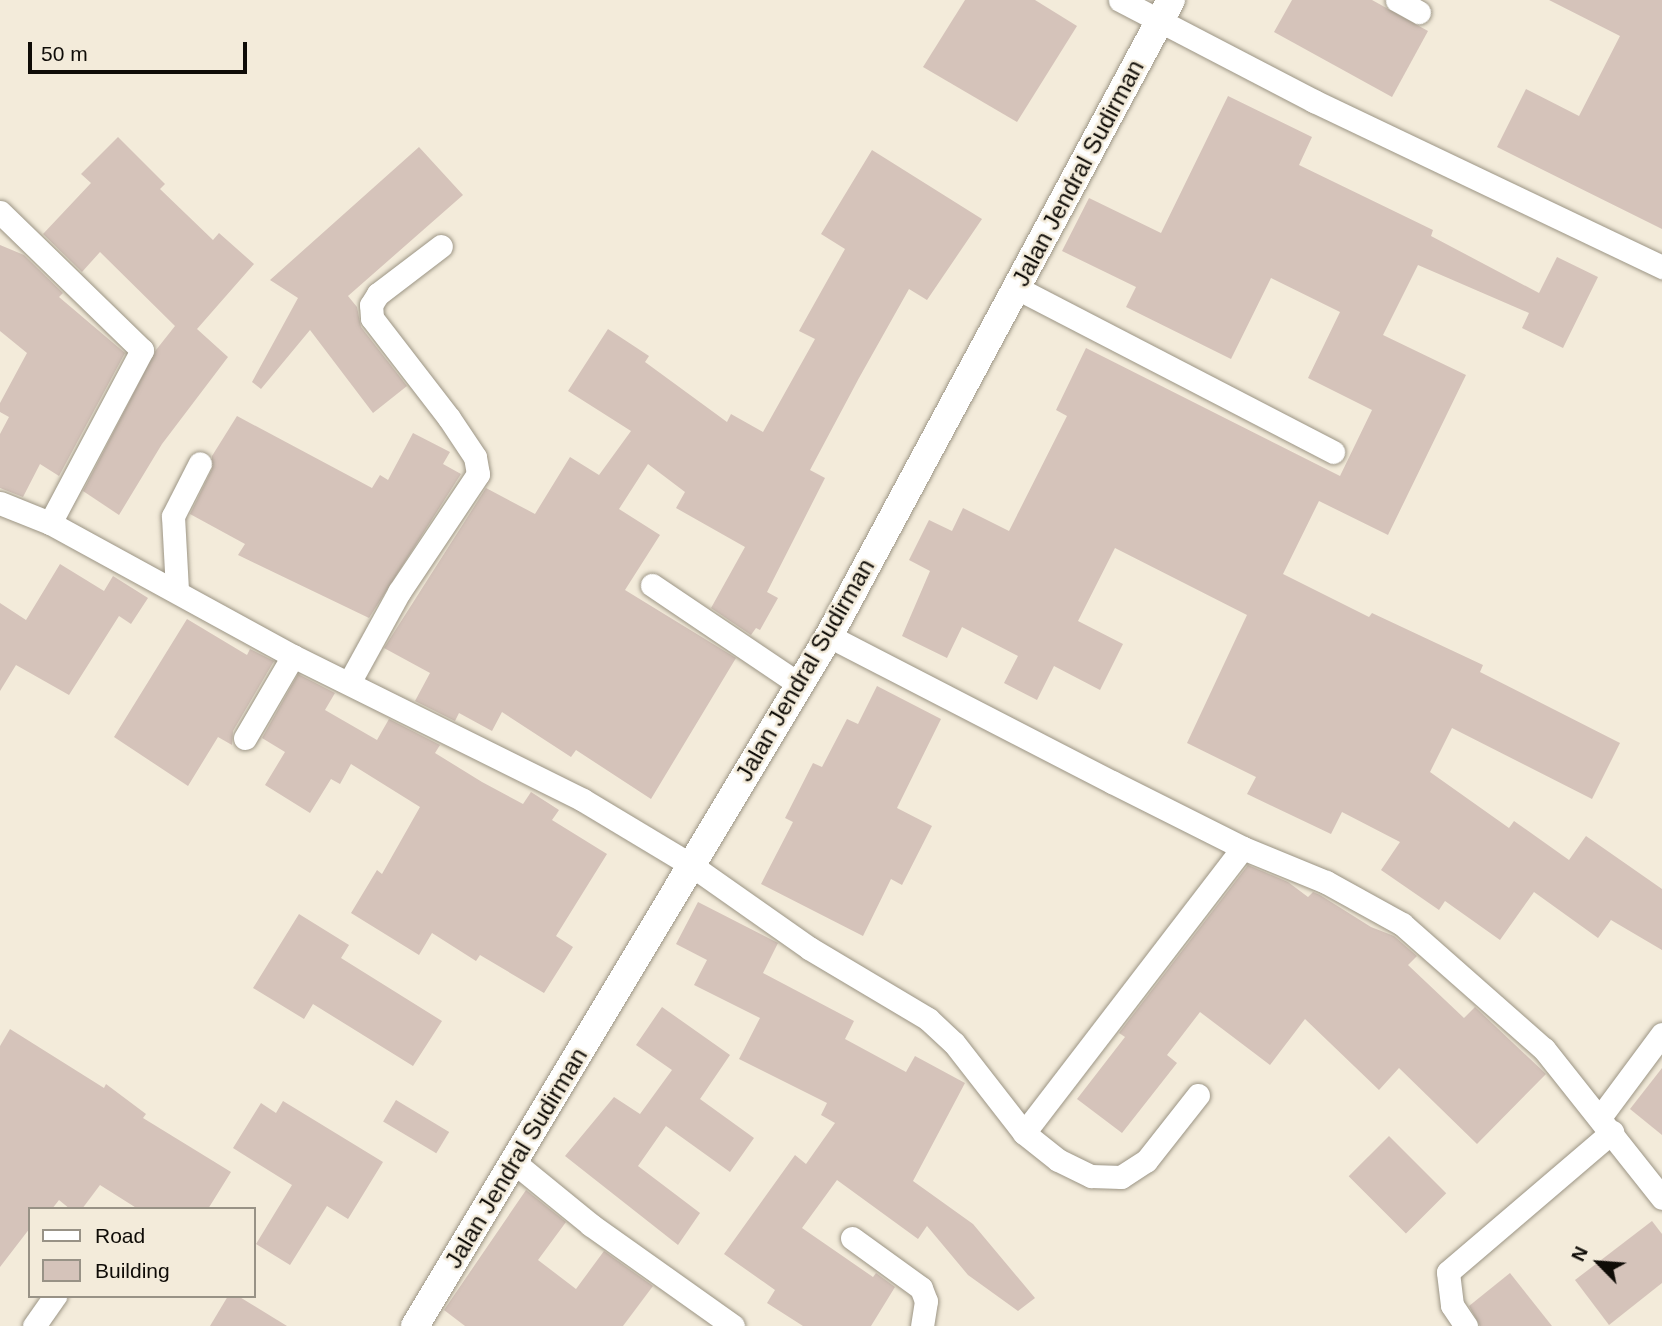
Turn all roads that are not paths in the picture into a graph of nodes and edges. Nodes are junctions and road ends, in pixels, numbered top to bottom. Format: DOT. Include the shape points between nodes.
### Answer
graph roads {
  1 [pos="1120,0"];
  2 [pos="1397,0"];
  3 [pos="1164,12"];
  4 [pos="1419,12"];
  5 [pos="0,212"];
  6 [pos="441,246"];
  7 [pos="1662,267"];
  8 [pos="1017,288"];
  9 [pos="1333,452"];
  10 [pos="200,463"];
  11 [pos="0,503"];
  12 [pos="50,523"];
  13 [pos="652,585"];
  14 [pos="177,590"];
  15 [pos="829,636"];
  16 [pos="293,656"];
  17 [pos="349,683"];
  18 [pos="799,684"];
  19 [pos="245,738"];
  20 [pos="1243,848"];
  21 [pos="691,865"];
  22 [pos="1662,1034"];
  23 [pos="1198,1095"];
  24 [pos="1606,1124"];
  25 [pos="1024,1133"];
  26 [pos="515,1163"];
  27 [pos="1662,1199"];
  28 [pos="852,1238"];
  29 [pos="54,1298"];
  30 [pos="34,1326"];
  31 [pos="415,1326"];
  32 [pos="733,1326"];
  33 [pos="922,1326"];
  34 [pos="1466,1326"];
  1 -- 3 [label="street"];
  2 -- 4 [label="street"];
  3 -- 7 [label="street"];
  3 -- 8 [label="street, Jalan Jendral Sudirman"];
  5 -- 12 [label="street" via="142,350"];
  6 -- 17 [label="street" via="377,294 371,305 372,318 449,418 474,457 478,474 399,592"];
  8 -- 9 [label="street"];
  8 -- 15 [label="street, Jalan Jendral Sudirman"];
  10 -- 14 [label="street" via="173,516"];
  11 -- 12 [label="street"];
  12 -- 14 [label="street"];
  13 -- 18 [label="street"];
  14 -- 16 [label="street"];
  15 -- 18 [label="street, Jalan Jendral Sudirman"];
  15 -- 20 [label="street"];
  16 -- 17 [label="street"];
  16 -- 19 [label="street"];
  17 -- 21 [label="street" via="583,800"];
  18 -- 21 [label="street, Jalan Jendral Sudirman"];
  20 -- 24 [label="street" via="1326,882 1425,940 1544,1049"];
  20 -- 25 [label="street"];
  21 -- 25 [label="street" via="809,948 928,1019 954,1043"];
  21 -- 26 [label="street, Jalan Jendral Sudirman"];
  22 -- 24 [label="street"];
  23 -- 25 [label="street" via="1146,1160 1121,1177 1091,1176 1058,1160"];
  24 -- 27 [label="street"];
  24 -- 34 [label="street" via="1448,1272 1452,1306"];
  26 -- 31 [label="street, Jalan Jendral Sudirman"];
  26 -- 32 [label="street" via="591,1225"];
  28 -- 33 [label="street" via="921,1288 926,1301"];
  29 -- 30 [label="street"];
}
